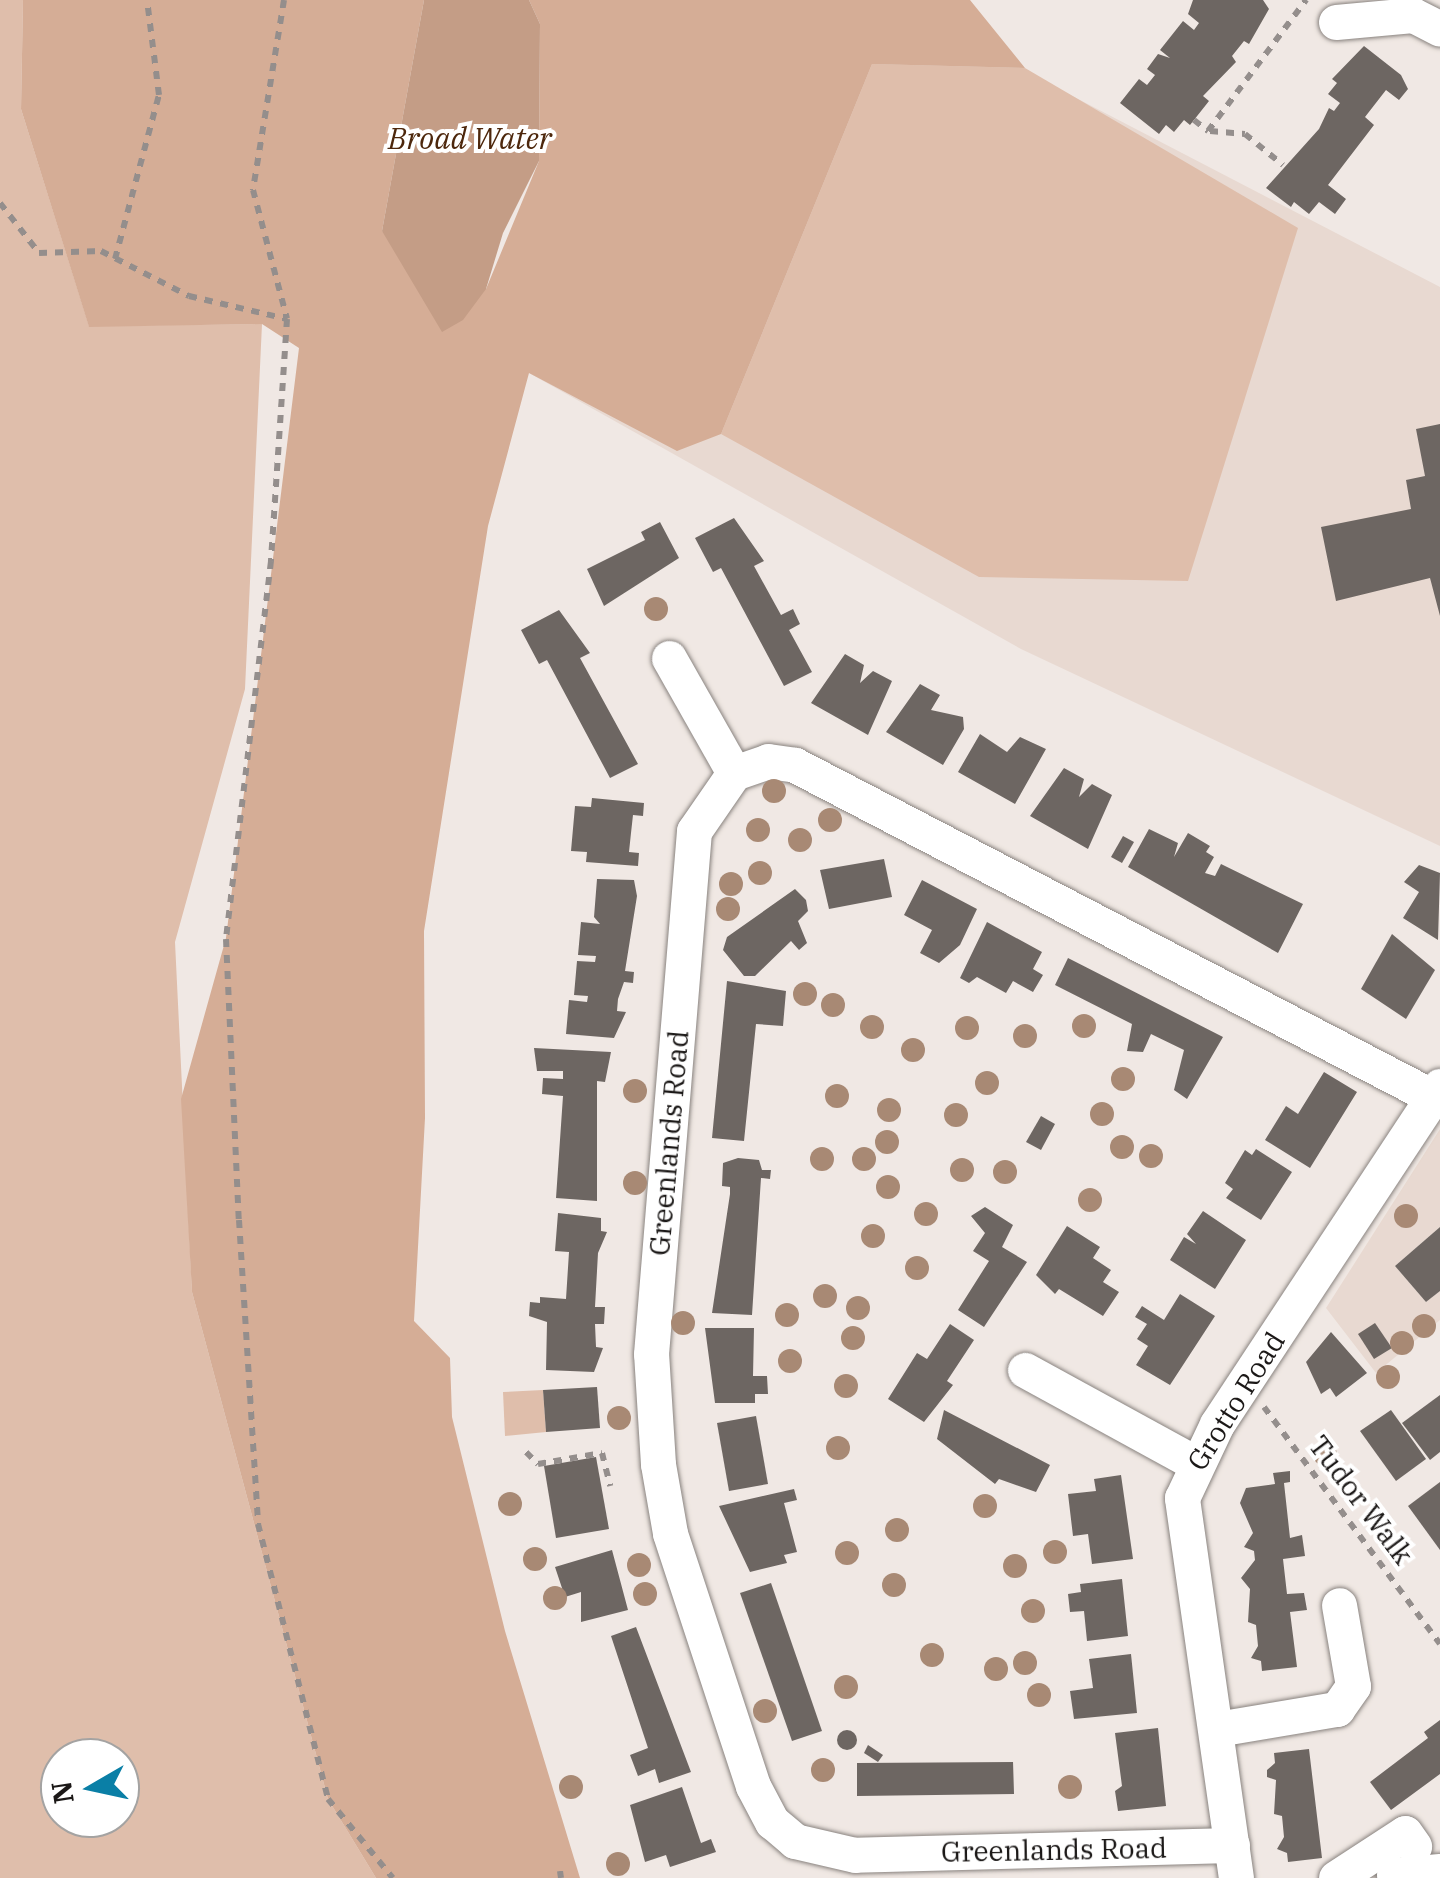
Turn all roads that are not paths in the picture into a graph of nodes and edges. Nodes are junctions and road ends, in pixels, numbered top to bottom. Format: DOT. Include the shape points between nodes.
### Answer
graph roads {
  1 [pos="1336,22"];
  2 [pos="1440,29"];
  3 [pos="670,658"];
  4 [pos="734,772"];
  5 [pos="1436,1091"];
  6 [pos="1025,1370"];
  7 [pos="1193,1462"];
  8 [pos="1339,1604"];
  9 [pos="1217,1729"];
  10 [pos="1414,1846"];
  11 [pos="1234,1862"];
  12 [pos="1440,1870"];
  13 [pos="1394,1875"];
  14 [pos="1336,1878"];
  1 -- 2 [label="street" via="1413,15"];
  3 -- 4 [label="street"];
  4 -- 5 [label="street" via="768,761 816,773"];
  4 -- 11 [label="street, Greenlands Road" via="694,831 651,1354 670,1532 753,1786 772,1822 795,1841 824,1851"];
  5 -- 7 [label="street, Grotto Road"];
  6 -- 7 [label="street"];
  7 -- 9 [label="street, Grotto Road" via="1182,1517"];
  8 -- 9 [label="street" via="1354,1686 1337,1709"];
  9 -- 11 [label="street, Grotto Road"];
  10 -- 14 [label="street" via="1405,1834"];
  12 -- 13 [label="street"];
}
